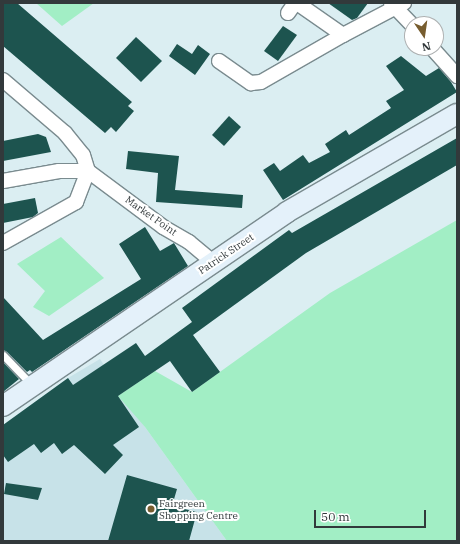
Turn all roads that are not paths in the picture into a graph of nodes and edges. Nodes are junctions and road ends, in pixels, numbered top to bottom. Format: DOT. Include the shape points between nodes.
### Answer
graph roads {
  1 [pos="397,5"];
  2 [pos="293,6"];
  3 [pos="405,16"];
  4 [pos="343,35"];
  5 [pos="439,56"];
  6 [pos="219,61"];
  7 [pos="457,76"];
  8 [pos="3,80"];
  9 [pos="457,114"];
  10 [pos="88,171"];
  11 [pos="3,182"];
  12 [pos="3,243"];
  13 [pos="213,262"];
  14 [pos="3,355"];
  15 [pos="33,386"];
  16 [pos="3,406"];
  1 -- 3 [label="street"];
  1 -- 4 [label="street"];
  2 -- 4 [label="street"];
  4 -- 6 [label="street" via="261,82 251,83"];
  5 -- 7 [label="street"];
  8 -- 10 [label="street" via="65,133 83,155"];
  9 -- 13 [label="main road, Patrick Street" via="287,212"];
  10 -- 11 [label="street" via="59,171"];
  10 -- 12 [label="street" via="76,202"];
  10 -- 13 [label="street, Market Point" via="163,227 189,242"];
  13 -- 15 [label="main road, Patrick Street"];
  14 -- 15 [label="lane"];
  15 -- 16 [label="main road, Patrick Street"];
}
